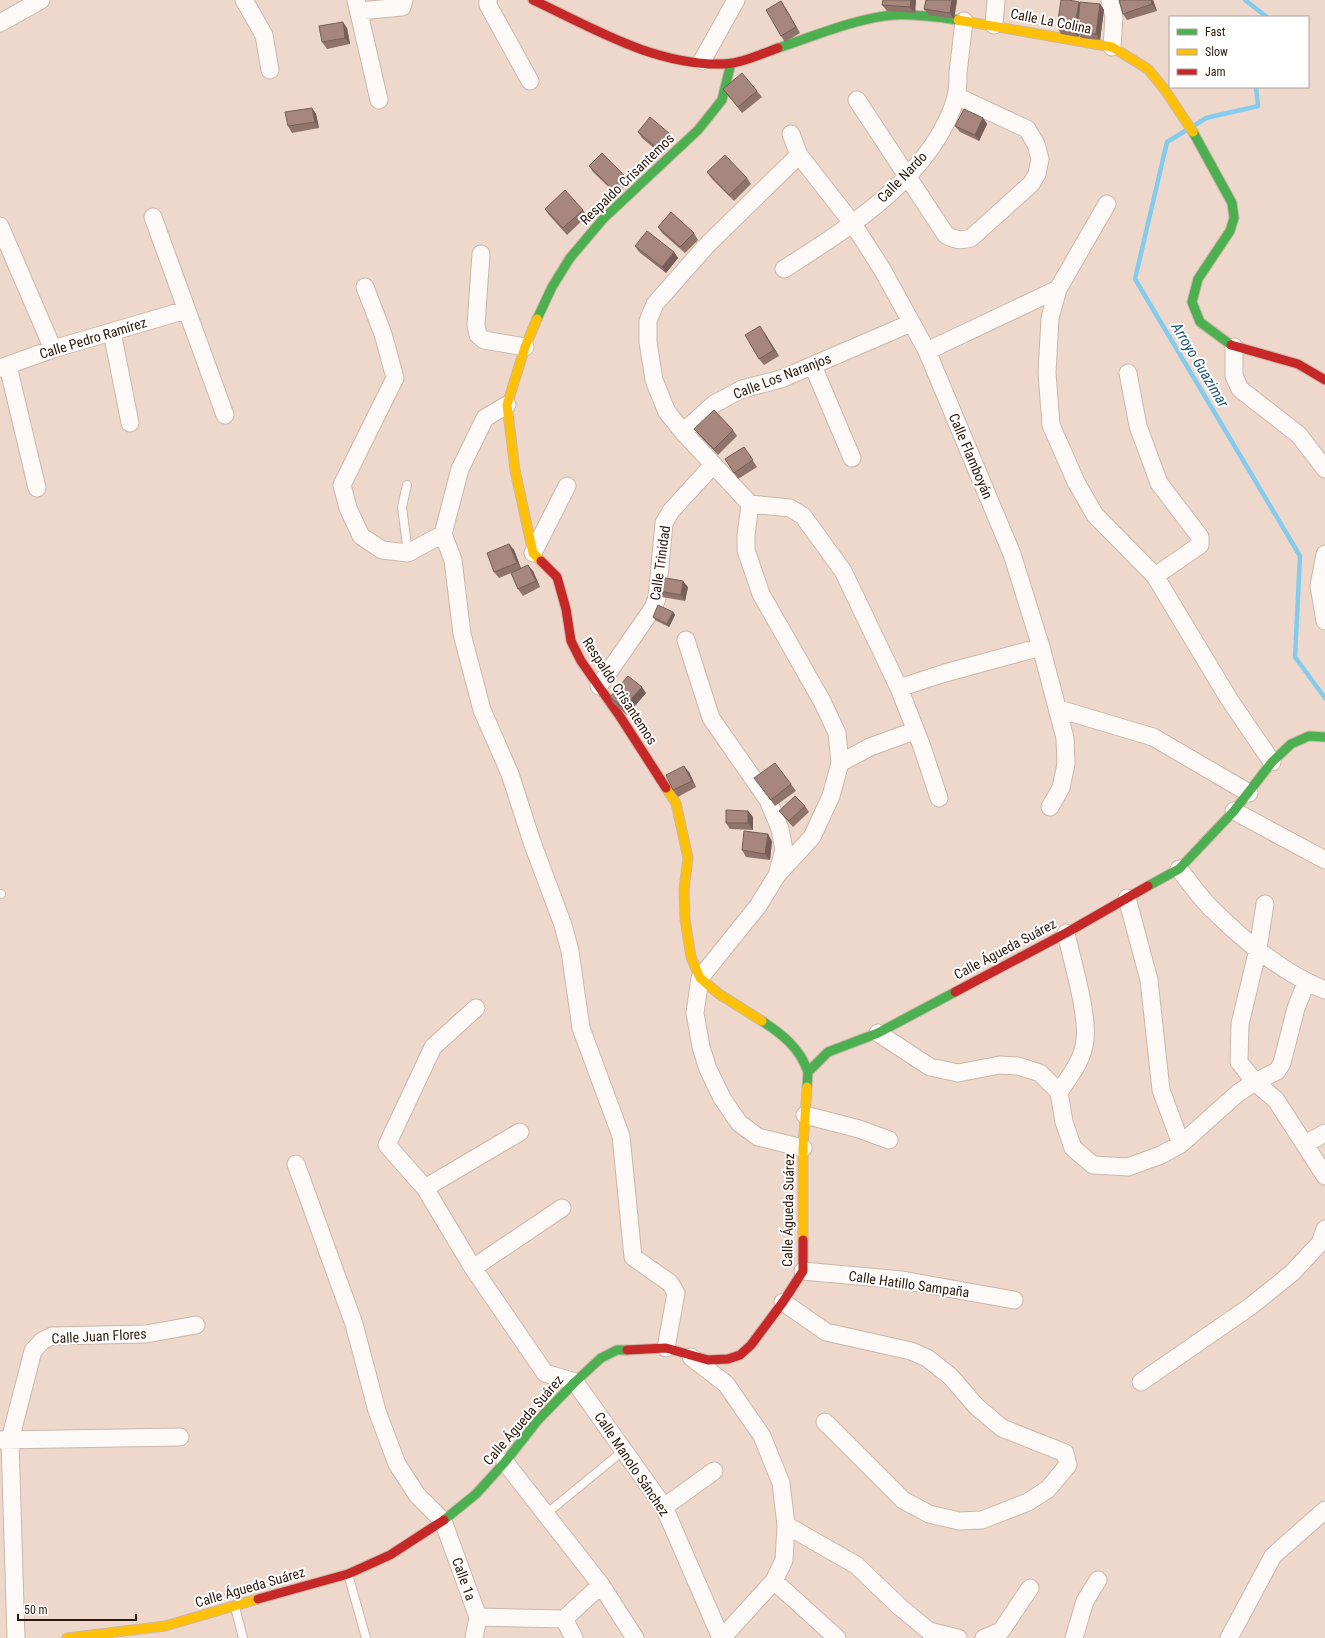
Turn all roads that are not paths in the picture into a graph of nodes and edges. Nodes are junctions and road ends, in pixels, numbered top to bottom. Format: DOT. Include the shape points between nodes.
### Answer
graph roads {
  1 [pos="41,0"];
  2 [pos="244,0"];
  3 [pos="404,0"];
  4 [pos="488,0"];
  5 [pos="533,0"];
  6 [pos="736,0"];
  7 [pos="996,0"];
  8 [pos="1110,0"];
  9 [pos="358,5"];
  10 [pos="928,8"];
  11 [pos="964,21"];
  12 [pos="0,23"];
  13 [pos="994,25"];
  14 [pos="1112,47"];
  15 [pos="702,61"];
  16 [pos="731,63"];
  17 [pos="270,70"];
  18 [pos="530,81"];
  19 [pos="956,96"];
  20 [pos="379,100"];
  21 [pos="857,100"];
  22 [pos="791,134"];
  23 [pos="799,155"];
  24 [pos="906,177"];
  25 [pos="1107,204"];
  26 [pos="153,217"];
  27 [pos="853,224"];
  28 [pos="0,226"];
  29 [pos="482,254"];
  30 [pos="784,269"];
  31 [pos="365,287"];
  32 [pos="1058,289"];
  33 [pos="186,310"];
  34 [pos="911,322"];
  35 [pos="112,332"];
  36 [pos="525,347"];
  37 [pos="1234,347"];
  38 [pos="53,349"];
  39 [pos="927,351"];
  40 [pos="814,366"];
  41 [pos="4,367"];
  42 [pos="1128,373"];
  43 [pos="1325,380"];
  44 [pos="507,406"];
  45 [pos="225,415"];
  46 [pos="130,423"];
  47 [pos="683,432"];
  48 [pos="852,458"];
  49 [pos="713,465"];
  50 [pos="1325,469"];
  51 [pos="407,485"];
  52 [pos="567,486"];
  53 [pos="37,488"];
  54 [pos="750,504"];
  55 [pos="443,534"];
  56 [pos="408,553"];
  57 [pos="532,553"];
  58 [pos="1325,554"];
  59 [pos="1155,576"];
  60 [pos="1325,621"];
  61 [pos="686,640"];
  62 [pos="1041,647"];
  63 [pos="599,686"];
  64 [pos="899,688"];
  65 [pos="1059,709"];
  66 [pos="914,731"];
  67 [pos="1325,738"];
  68 [pos="1272,762"];
  69 [pos="840,763"];
  70 [pos="1249,793"];
  71 [pos="940,798"];
  72 [pos="1050,807"];
  73 [pos="1234,811"];
  74 [pos="1325,860"];
  75 [pos="1179,869"];
  76 [pos="777,875"];
  77 [pos="1127,898"];
  78 [pos="1265,904"];
  79 [pos="1066,933"];
  80 [pos="1258,949"];
  81 [pos="700,978"];
  82 [pos="1306,983"];
  83 [pos="1325,990"];
  84 [pos="476,1008"];
  85 [pos="878,1033"];
  86 [pos="808,1072"];
  87 [pos="1255,1082"];
  88 [pos="1059,1092"];
  89 [pos="805,1115"];
  90 [pos="520,1132"];
  91 [pos="1325,1133"];
  92 [pos="889,1140"];
  93 [pos="1181,1144"];
  94 [pos="1305,1144"];
  95 [pos="802,1148"];
  96 [pos="296,1164"];
  97 [pos="1325,1176"];
  98 [pos="425,1188"];
  99 [pos="562,1208"];
  100 [pos="1325,1229"];
  101 [pos="473,1268"];
  102 [pos="803,1270"];
  103 [pos="1014,1300"];
  104 [pos="783,1302"];
  105 [pos="196,1325"];
  106 [pos="666,1348"];
  107 [pos="686,1353"];
  108 [pos="574,1382"];
  109 [pos="1141,1382"];
  110 [pos="825,1422"];
  111 [pos="180,1437"];
  112 [pos="5,1440"];
  113 [pos="624,1450"];
  114 [pos="506,1462"];
  115 [pos="714,1471"];
  116 [pos="664,1507"];
  117 [pos="1325,1510"];
  118 [pos="546,1514"];
  119 [pos="444,1522"];
  120 [pos="786,1525"];
  121 [pos="348,1574"];
  122 [pos="1098,1580"];
  123 [pos="774,1581"];
  124 [pos="601,1585"];
  125 [pos="1030,1588"];
  126 [pos="235,1606"];
  127 [pos="478,1616"];
  128 [pos="564,1619"];
  129 [pos="160,1627"];
  130 [pos="16,1638"];
  131 [pos="67,1638"];
  132 [pos="162,1638"];
  133 [pos="243,1638"];
  134 [pos="366,1638"];
  135 [pos="474,1638"];
  136 [pos="574,1638"];
  137 [pos="635,1638"];
  138 [pos="722,1638"];
  139 [pos="837,1638"];
  140 [pos="958,1638"];
  141 [pos="984,1638"];
  142 [pos="1074,1638"];
  143 [pos="1229,1638"];
  1 -- 12 [label="street"];
  2 -- 17 [label="street" via="264,35"];
  3 -- 9 [label="street" via="402,7"];
  4 -- 18 [label="street" via="488,5"];
  5 -- 15 [label="street, Calle La Colina" via="635,48 671,59"];
  6 -- 15 [label="street"];
  7 -- 13 [label="street"];
  8 -- 14 [label="street" via="1114,17"];
  9 -- 20 [label="street"];
  10 -- 11 [label="street, Calle La Colina"];
  10 -- 16 [label="street, Calle La Colina" via="876,18"];
  11 -- 13 [label="street, Calle La Colina"];
  11 -- 19 [label="street, Calle Nardo"];
  13 -- 14 [label="street, Calle La Colina"];
  14 -- 37 [label="street, Calle La Colina" via="1148,69 1199,141 1232,203 1234,218 1230,231 1198,280 1192,302 1200,322"];
  15 -- 16 [label="street, Calle La Colina"];
  16 -- 36 [label="street, Respaldo Crisantemos" via="722,100 698,130 603,219 570,258 552,287"];
  19 -- 24 [label="street, Calle Nardo" via="930,148"];
  19 -- 24 [label="street" via="1027,129 1036,144 1040,159 1037,174 1031,184 971,238 954,240 946,235"];
  21 -- 24 [label="street"];
  22 -- 23 [label="street, Calle Flamboyán"];
  23 -- 27 [label="street, Calle Flamboyán"];
  23 -- 47 [label="street" via="697,256 655,304 648,321 648,342 654,380 667,412"];
  24 -- 27 [label="street, Calle Nardo"];
  25 -- 32 [label="street"];
  26 -- 33 [label="street"];
  27 -- 30 [label="street, Calle Nardo"];
  27 -- 34 [label="street, Calle Flamboyán" via="882,269"];
  28 -- 38 [label="street"];
  29 -- 36 [label="street" via="476,325 478,335 484,340"];
  31 -- 56 [label="street" via="383,334 394,378 342,486 348,508 361,536 382,550"];
  32 -- 39 [label="street"];
  32 -- 59 [label="street" via="1050,318 1047,373 1050,425 1076,482 1095,515"];
  33 -- 35 [label="street, Calle Pedro Ramírez"];
  33 -- 45 [label="street"];
  34 -- 39 [label="street, Calle Flamboyán"];
  34 -- 40 [label="street, Calle Los Naranjos"];
  35 -- 38 [label="street, Calle Pedro Ramírez"];
  35 -- 46 [label="street"];
  36 -- 44 [label="street, Respaldo Crisantemos"];
  37 -- 43 [label="street, Calle La Colina" via="1298,364"];
  37 -- 50 [label="street" via="1234,376 1240,389 1299,435"];
  38 -- 41 [label="street, Calle Pedro Ramírez"];
  39 -- 62 [label="street, Calle Flamboyán" via="1012,554"];
  40 -- 47 [label="street, Calle Los Naranjos" via="781,379 742,389 714,404"];
  40 -- 48 [label="street"];
  41 -- 53 [label="street"];
  42 -- 59 [label="street" via="1138,426 1159,483 1200,537 1200,545"];
  44 -- 55 [label="street" via="484,418 460,469"];
  44 -- 57 [label="street, Respaldo Crisantemos" via="514,470"];
  47 -- 49 [label="street"];
  49 -- 54 [label="street"];
  49 -- 63 [label="street, Calle Trinidad" via="664,522 657,598 653,608"];
  51 -- 56 [label="lane" via="402,507"];
  52 -- 57 [label="street"];
  54 -- 64 [label="street" via="790,508 803,516 843,571"];
  54 -- 69 [label="street" via="746,550 761,594 822,701 837,733"];
  55 -- 56 [label="street"];
  55 -- 106 [label="street" via="453,560 462,634 482,710 510,774 562,925 570,951 580,1028 621,1136 633,1257 670,1284 676,1293"];
  57 -- 63 [label="street, Respaldo Crisantemos" via="557,577 571,641 581,661"];
  58 -- 60 [label="street" via="1319,586"];
  59 -- 68 [label="street" via="1229,699"];
  61 -- 76 [label="street" via="712,718 768,800 780,829 784,850"];
  62 -- 64 [label="street"];
  62 -- 65 [label="street, Calle Flamboyán"];
  63 -- 81 [label="street, Respaldo Crisantemos" via="676,803 688,858 684,889 685,919 691,957"];
  64 -- 66 [label="street"];
  65 -- 70 [label="street" via="1153,737"];
  65 -- 72 [label="street, Calle Flamboyán" via="1065,738 1066,764 1061,788"];
  66 -- 69 [label="street" via="870,747"];
  66 -- 71 [label="street"];
  67 -- 68 [label="street, Calle Águeda Suárez" via="1303,738 1291,744"];
  68 -- 70 [label="street, Calle Águeda Suárez"];
  69 -- 76 [label="street" via="830,796 812,837"];
  70 -- 73 [label="street, Calle Águeda Suárez"];
  73 -- 74 [label="street"];
  73 -- 75 [label="street, Calle Águeda Suárez"];
  75 -- 77 [label="street, Calle Águeda Suárez"];
  75 -- 80 [label="street" via="1213,911"];
  76 -- 81 [label="street" via="758,906"];
  77 -- 79 [label="street, Calle Águeda Suárez"];
  77 -- 93 [label="street" via="1149,980 1161,1090"];
  78 -- 80 [label="street"];
  79 -- 85 [label="street, Calle Águeda Suárez"];
  79 -- 88 [label="street" via="1083,1008 1085,1040 1077,1066"];
  80 -- 82 [label="street"];
  80 -- 87 [label="street" via="1240,1024 1239,1062"];
  81 -- 86 [label="street, Respaldo Crisantemos" via="719,994 778,1031 804,1060"];
  81 -- 95 [label="street" via="695,1014 701,1047 722,1098 739,1123 758,1137"];
  82 -- 83 [label="street"];
  82 -- 87 [label="street" via="1296,1008 1282,1062 1277,1071"];
  84 -- 98 [label="street" via="433,1047 387,1145"];
  85 -- 86 [label="street, Calle Águeda Suárez" via="828,1052"];
  85 -- 88 [label="street" via="930,1067 958,1073 1000,1065 1018,1066 1040,1073"];
  86 -- 89 [label="street, Calle Águeda Suárez"];
  87 -- 93 [label="street" via="1238,1093"];
  87 -- 94 [label="street" via="1276,1100"];
  88 -- 93 [label="street" via="1064,1122 1073,1148 1093,1165 1128,1167 1161,1155"];
  89 -- 92 [label="street"];
  89 -- 95 [label="street, Calle Águeda Suárez"];
  90 -- 98 [label="street"];
  91 -- 94 [label="street"];
  94 -- 97 [label="street"];
  95 -- 102 [label="street, Calle Águeda Suárez"];
  96 -- 119 [label="street" via="354,1324 377,1411 397,1464 417,1494"];
  98 -- 101 [label="street"];
  99 -- 101 [label="street"];
  100 -- 109 [label="street" via="1320,1243 1292,1273 1251,1306"];
  101 -- 108 [label="street" via="545,1373"];
  102 -- 103 [label="street, Calle Hatillo Sampaña" via="902,1280"];
  102 -- 104 [label="street, Calle Águeda Suárez"];
  104 -- 107 [label="street, Calle Águeda Suárez" via="751,1345 740,1355 728,1359 708,1360"];
  104 -- 110 [label="street" via="826,1332 911,1351 928,1358 950,1376 976,1406 1002,1428 1065,1453 1068,1465 1048,1489 1028,1502 982,1520 959,1521 929,1514 903,1500"];
  105 -- 112 [label="street, Calle Juan Flores" via="146,1334 52,1336 42,1340 33,1351"];
  106 -- 107 [label="street, Calle Águeda Suárez"];
  106 -- 108 [label="street, Calle Águeda Suárez" via="617,1350 601,1358"];
  107 -- 120 [label="street" via="726,1384 762,1436 781,1483"];
  108 -- 113 [label="street, Calle Manolo Sánchez"];
  108 -- 114 [label="street, Calle Águeda Suárez" via="538,1420"];
  111 -- 112 [label="street"];
  112 -- 130 [label="street, Calle Juan Flores"];
  113 -- 116 [label="street, Calle Manolo Sánchez"];
  113 -- 118 [label="lane"];
  114 -- 118 [label="street"];
  114 -- 119 [label="street, Calle Águeda Suárez" via="476,1494"];
  115 -- 116 [label="street"];
  116 -- 138 [label="street, Calle Manolo Sánchez"];
  117 -- 143 [label="street" via="1273,1556"];
  118 -- 124 [label="street"];
  119 -- 121 [label="street, Calle Águeda Suárez" via="390,1555"];
  119 -- 127 [label="street, Calle 1a"];
  120 -- 123 [label="street" via="784,1560"];
  120 -- 140 [label="street" via="856,1565 929,1631"];
  121 -- 126 [label="street, Calle Águeda Suárez"];
  121 -- 134 [label="lane"];
  122 -- 142 [label="street" via="1085,1601"];
  123 -- 138 [label="street"];
  123 -- 139 [label="street"];
  124 -- 128 [label="street"];
  124 -- 137 [label="street"];
  125 -- 141 [label="street" via="1001,1631"];
  126 -- 129 [label="street, Calle Águeda Suárez"];
  126 -- 133 [label="lane"];
  127 -- 128 [label="street"];
  127 -- 135 [label="street, Calle 1a"];
  128 -- 136 [label="street"];
  129 -- 131 [label="street, Calle Águeda Suárez"];
  129 -- 132 [label="lane"];
}
